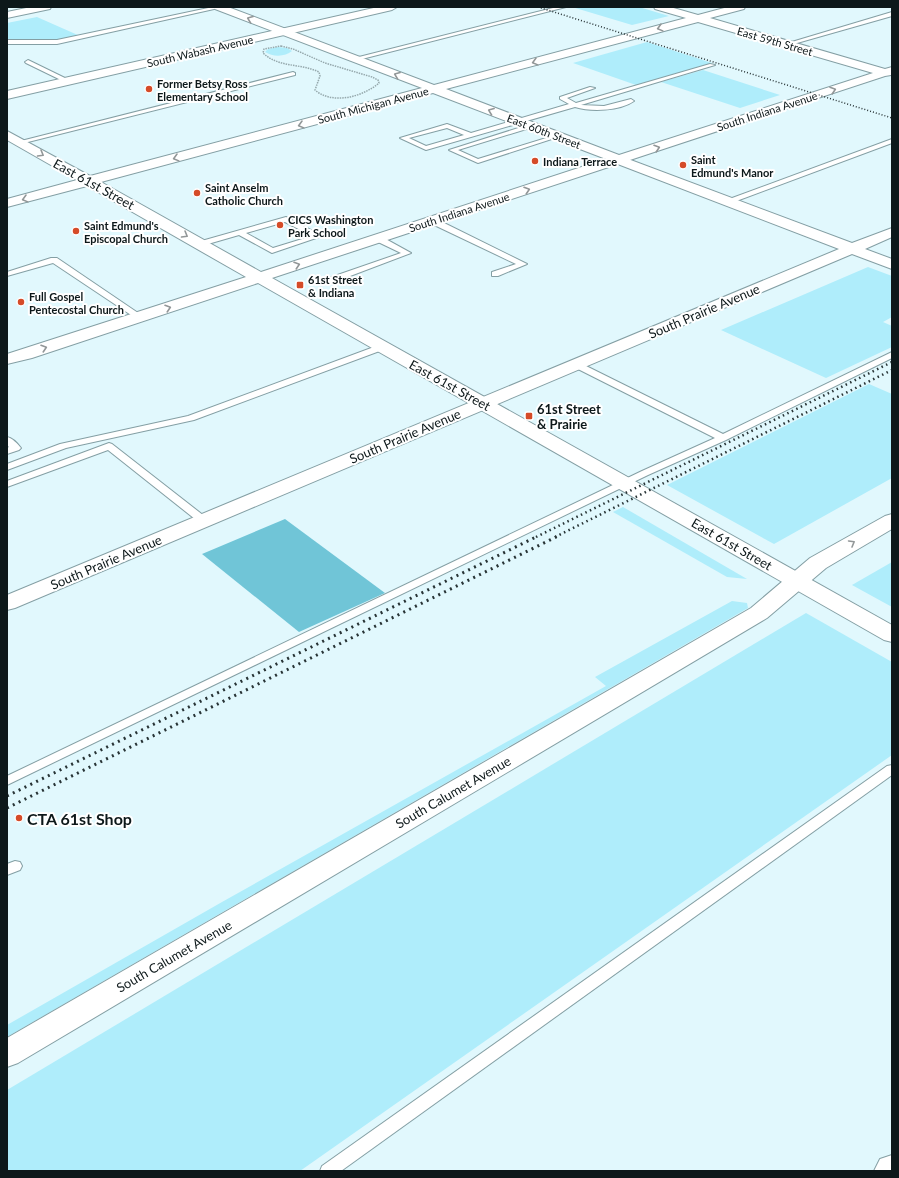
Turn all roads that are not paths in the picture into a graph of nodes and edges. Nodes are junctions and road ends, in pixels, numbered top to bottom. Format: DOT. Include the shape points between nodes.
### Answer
graph roads {
  1 [pos="46,7"];
  2 [pos="220,7"];
  3 [pos="392,7"];
  4 [pos="563,7"];
  5 [pos="659,7"];
  6 [pos="740,7"];
  7 [pos="892,14"];
  8 [pos="7,15"];
  9 [pos="698,18"];
  10 [pos="284,32"];
  11 [pos="7,42"];
  12 [pos="788,44"];
  13 [pos="354,59"];
  14 [pos="28,62"];
  15 [pos="712,65"];
  16 [pos="890,72"];
  17 [pos="293,74"];
  18 [pos="67,81"];
  19 [pos="592,88"];
  20 [pos="434,89"];
  21 [pos="7,95"];
  22 [pos="631,101"];
  23 [pos="578,105"];
  24 [pos="525,124"];
  25 [pos="7,135"];
  26 [pos="470,135"];
  27 [pos="558,136"];
  28 [pos="892,141"];
  29 [pos="20,142"];
  30 [pos="620,160"];
  31 [pos="90,181"];
  32 [pos="728,201"];
  33 [pos="7,203"];
  34 [pos="433,221"];
  35 [pos="892,232"];
  36 [pos="240,233"];
  37 [pos="379,238"];
  38 [pos="201,244"];
  39 [pos="853,249"];
  40 [pos="892,264"];
  41 [pos="7,274"];
  42 [pos="495,274"];
  43 [pos="260,278"];
  44 [pos="326,282"];
  45 [pos="140,317"];
  46 [pos="382,347"];
  47 [pos="892,355"];
  48 [pos="7,360"];
  49 [pos="577,365"];
  50 [pos="483,404"];
  51 [pos="723,438"];
  52 [pos="7,440"];
  53 [pos="7,452"];
  54 [pos="7,467"];
  55 [pos="625,483"];
  56 [pos="7,484"];
  57 [pos="892,520"];
  58 [pos="204,521"];
  59 [pos="797,581"];
  60 [pos="7,604"];
  61 [pos="892,635"];
  62 [pos="892,769"];
  63 [pos="7,781"];
  64 [pos="7,1054"];
  65 [pos="328,1171"];
  1 -- 8 [label="street"];
  10 -- 2 [label="street, East 60th Street, one-way"];
  2 -- 11 [label="lane" via="57,42"];
  3 -- 10 [label="street, South Wabash Avenue"];
  4 -- 13 [label="lane"];
  5 -- 9 [label="street, East 59th Street"];
  6 -- 9 [label="street, South Michigan Avenue"];
  7 -- 12 [label="lane"];
  9 -- 12 [label="street, East 59th Street"];
  9 -- 20 [label="street, South Michigan Avenue, one-way"];
  10 -- 13 [label="street, East 60th Street"];
  10 -- 18 [label="street, South Wabash Avenue"];
  12 -- 16 [label="street, East 59th Street"];
  20 -- 13 [label="street, East 60th Street, one-way"];
  14 -- 18 [label="lane"];
  15 -- 23 [label="lane"];
  30 -- 16 [label="street, South Indiana Avenue, one-way"];
  17 -- 29 [label="lane"];
  18 -- 21 [label="street, South Wabash Avenue"];
  19 -- 23 [label="lane" via="562,98"];
  24 -- 20 [label="street, East 60th Street, one-way"];
  20 -- 31 [label="street, South Michigan Avenue, one-way"];
  22 -- 23 [label="lane" via="597,110"];
  23 -- 24 [label="lane"];
  24 -- 26 [label="lane"];
  24 -- 27 [label="street, East 60th Street"];
  24 -- 27 [label="lane" via="452,150 478,161"];
  25 -- 29 [label="street, East 61st Street"];
  26 -- 26 [label="lane" via="426,148 403,138 447,126"];
  27 -- 30 [label="street, East 60th Street"];
  28 -- 32 [label="lane"];
  29 -- 31 [label="street, East 61st Street, one-way"];
  30 -- 32 [label="street, East 60th Street"];
  34 -- 30 [label="street, South Indiana Avenue, one-way"];
  31 -- 33 [label="street, South Michigan Avenue, one-way"];
  31 -- 38 [label="street, East 61st Street, one-way"];
  32 -- 39 [label="street, East 60th Street"];
  34 -- 37 [label="street, South Indiana Avenue"];
  34 -- 42 [label="lane" via="523,264"];
  35 -- 39 [label="street, South Prairie Avenue"];
  36 -- 36 [label="lane" via="286,220 318,236 272,251"];
  36 -- 38 [label="lane"];
  43 -- 37 [label="street, South Indiana Avenue, one-way"];
  37 -- 44 [label="lane" via="408,253"];
  38 -- 43 [label="street, East 61st Street"];
  39 -- 40 [label="street, East 60th Street"];
  39 -- 49 [label="street, South Prairie Avenue"];
  41 -- 45 [label="lane" via="54,260"];
  45 -- 43 [label="street, South Indiana Avenue, one-way"];
  43 -- 46 [label="street, East 61st Street"];
  48 -- 45 [label="street, South Indiana Avenue, one-way"];
  46 -- 50 [label="street, East 61st Street"];
  46 -- 54 [label="lane" via="192,418 63,446"];
  47 -- 51 [label="lane"];
  49 -- 50 [label="street, South Prairie Avenue"];
  49 -- 51 [label="lane"];
  50 -- 55 [label="street, East 61st Street"];
  50 -- 58 [label="street, South Prairie Avenue"];
  51 -- 55 [label="lane"];
  52 -- 53 [label="lane" via="16,448"];
  55 -- 59 [label="street, East 61st Street"];
  55 -- 63 [label="lane"];
  56 -- 58 [label="lane" via="109,446"];
  59 -- 57 [label="street, South Calumet Avenue, one-way" via="818,563"];
  58 -- 60 [label="street, South Prairie Avenue"];
  59 -- 61 [label="street, East 61st Street"];
  59 -- 64 [label="street, South Calumet Avenue" via="759,613"];
  62 -- 65 [label="lane"];
}
